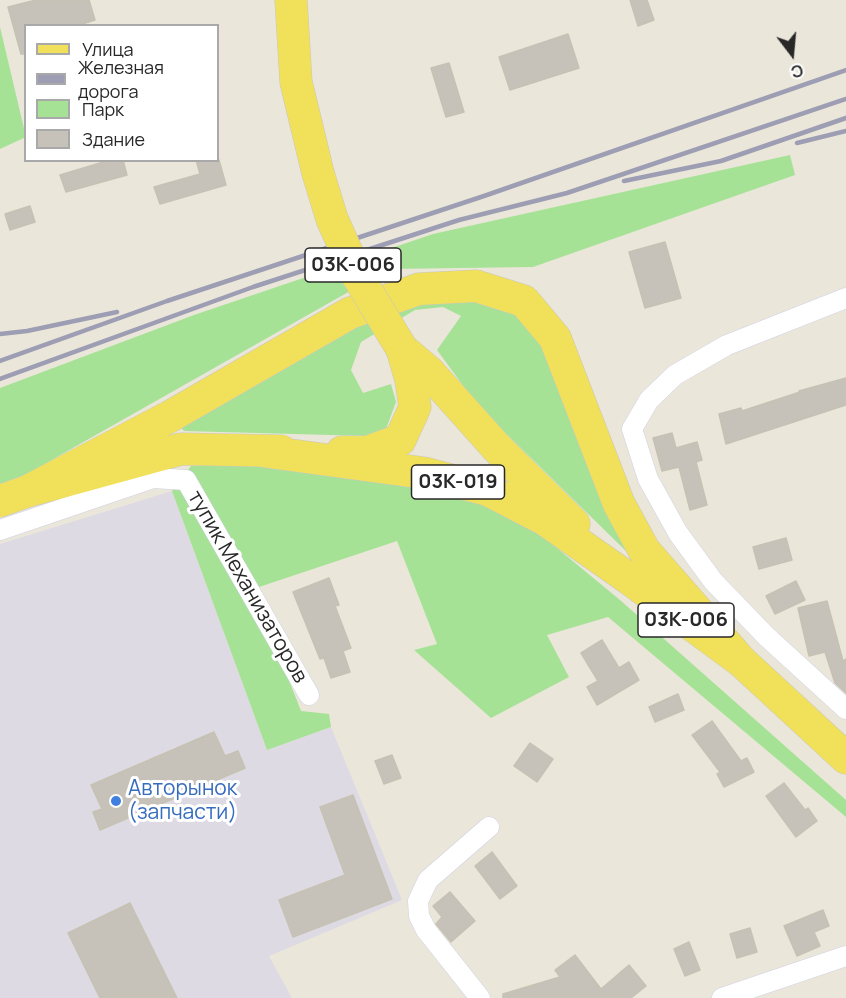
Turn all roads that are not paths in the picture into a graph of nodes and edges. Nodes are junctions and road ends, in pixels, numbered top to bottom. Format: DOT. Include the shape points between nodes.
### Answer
graph roads {
  1 [pos="291,0"];
  2 [pos="846,298"];
  3 [pos="402,349"];
  4 [pos="261,451"];
  5 [pos="14,496"];
  6 [pos="0,530"];
  7 [pos="631,580"];
  8 [pos="741,661"];
  9 [pos="309,695"];
  10 [pos="846,709"];
  11 [pos="846,758"];
  12 [pos="489,827"];
  13 [pos="846,956"];
  14 [pos="480,998"];
  15 [pos="722,998"];
  1 -- 3 [label="main road, 03К-006, bridge" via="296,82 332,219 357,275"];
  2 -- 10 [label="street" via="727,345 675,375 649,400 632,429 648,479 712,581"];
  3 -- 4 [label="main road" via="415,407 400,440 367,452"];
  3 -- 7 [label="main road, 03К-006"];
  4 -- 5 [label="main road, 03К-019" via="181,449"];
  4 -- 7 [label="main road, 03К-019" via="424,473 488,490 544,519"];
  5 -- 8 [label="main road" via="169,417 350,313 419,290 476,286 524,301 555,338 619,504 644,550"];
  6 -- 9 [label="street, тупик Механизаторов" via="153,478 186,480"];
  7 -- 8 [label="main road, 03К-006"];
  8 -- 11 [label="main road, 03К-006"];
  12 -- 14 [label="street" via="428,880 418,902 426,930"];
  13 -- 15 [label="street"];
}
